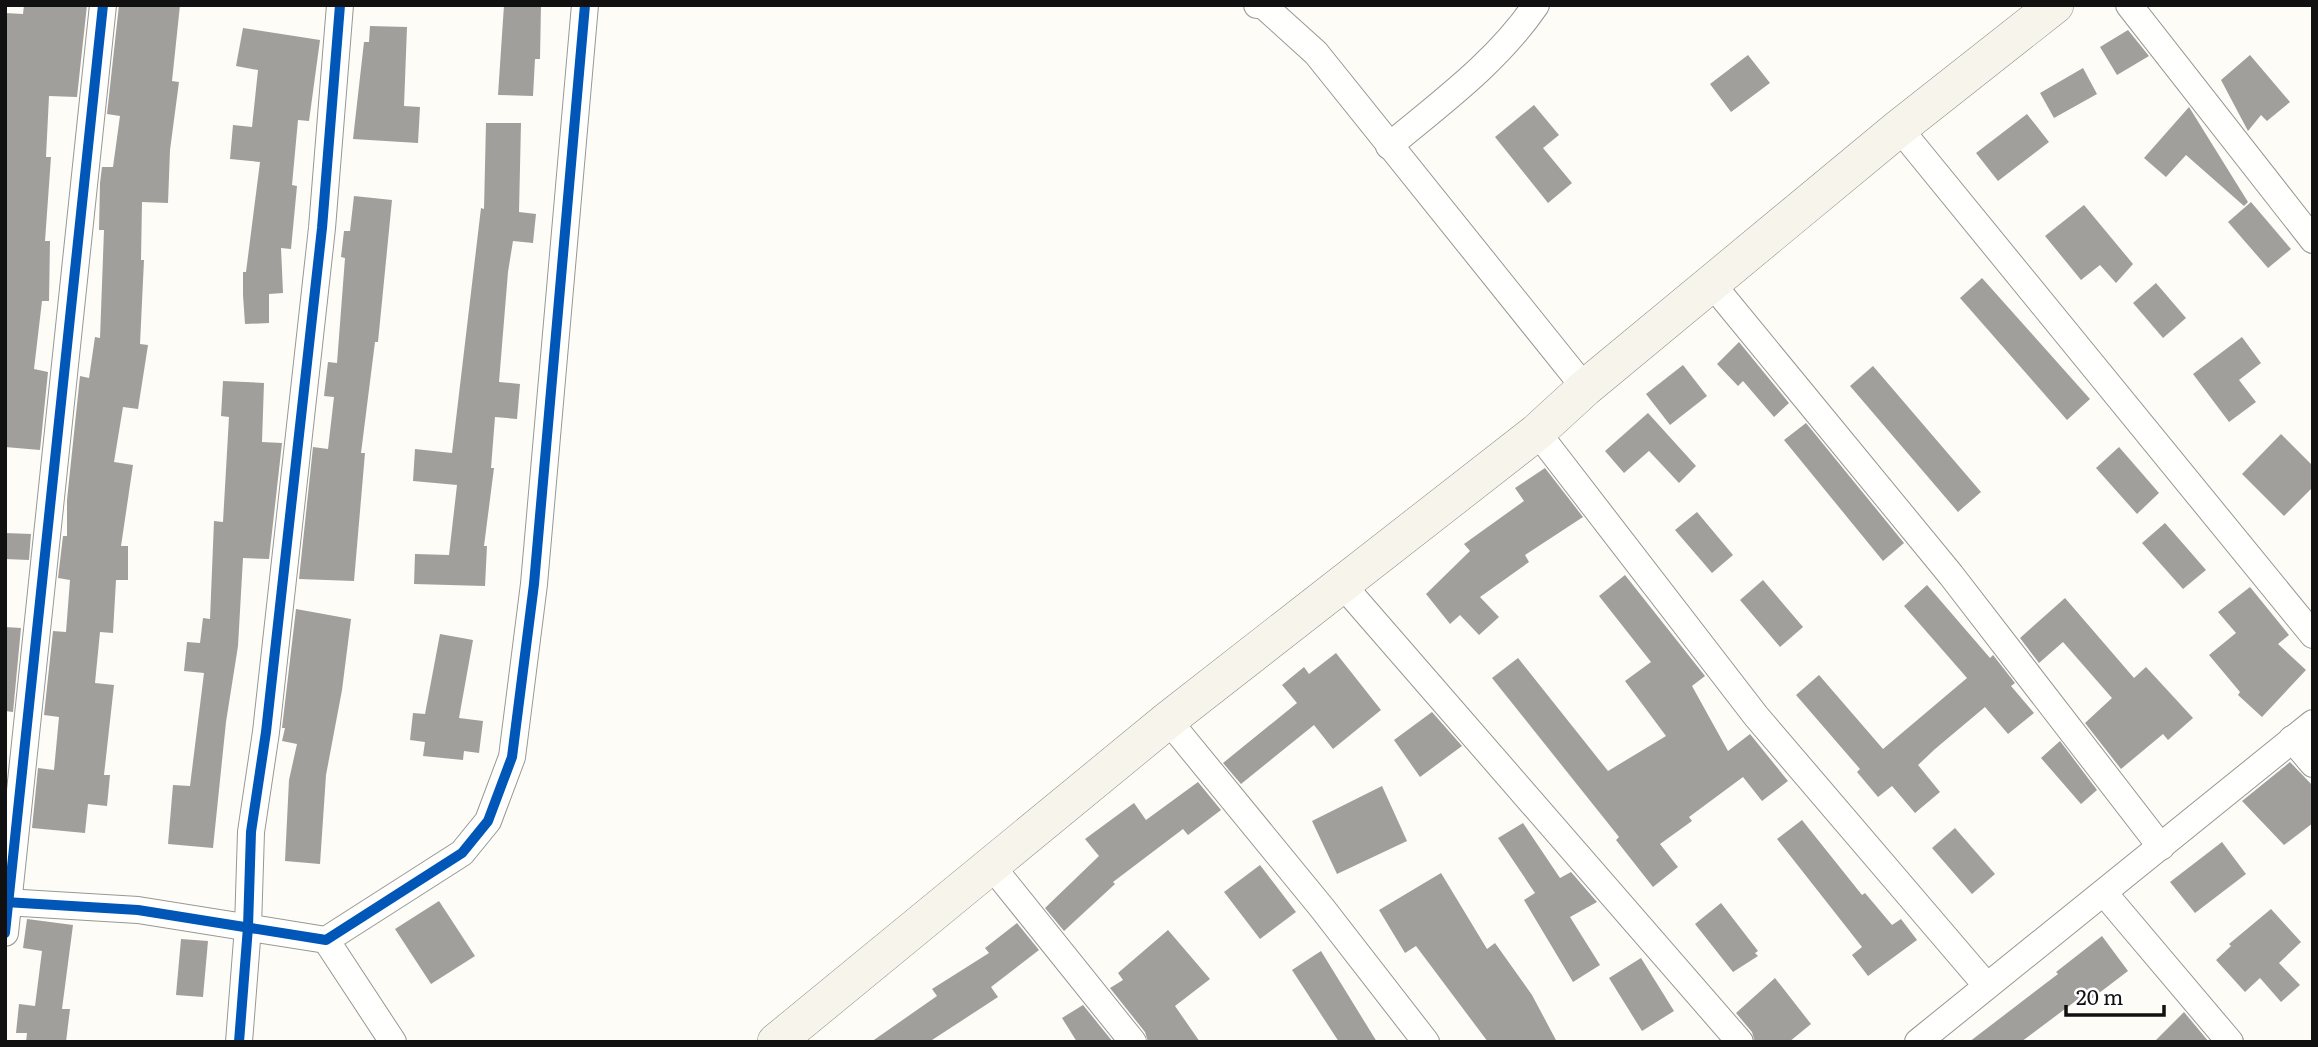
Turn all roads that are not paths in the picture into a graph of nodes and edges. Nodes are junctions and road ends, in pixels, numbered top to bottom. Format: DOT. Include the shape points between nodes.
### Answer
graph roads {
  1 [pos="103,5"];
  2 [pos="340,5"];
  3 [pos="585,5"];
  4 [pos="1536,5"];
  5 [pos="2055,5"];
  6 [pos="2129,5"];
  7 [pos="1262,6"];
  8 [pos="1899,128"];
  9 [pos="1389,146"];
  10 [pos="2313,240"];
  11 [pos="1712,284"];
  12 [pos="1586,388"];
  13 [pos="1537,432"];
  14 [pos="1341,583"];
  15 [pos="2313,635"];
  16 [pos="1168,720"];
  17 [pos="2313,723"];
  18 [pos="2292,739"];
  19 [pos="2313,764"];
  20 [pos="2161,847"];
  21 [pos="990,864"];
  22 [pos="2104,893"];
  23 [pos="7,902"];
  24 [pos="248,927"];
  25 [pos="5,933"];
  26 [pos="326,940"];
  27 [pos="1986,985"];
  28 [pos="788,1038"];
  29 [pos="1928,1039"];
  30 [pos="239,1042"];
  31 [pos="393,1042"];
  32 [pos="1133,1042"];
  33 [pos="1426,1042"];
  34 [pos="1740,1042"];
  35 [pos="2230,1042"];
  1 -- 23 [label="street"];
  2 -- 24 [label="street" via="321,241 251,832"];
  3 -- 26 [label="street" via="536,570 512,757 488,821 462,853"];
  4 -- 9 [label="street" via="1484,67"];
  5 -- 8 [label="main road"];
  6 -- 10 [label="street"];
  7 -- 9 [label="street" via="1316,53"];
  8 -- 11 [label="main road"];
  8 -- 15 [label="street"];
  9 -- 12 [label="street"];
  11 -- 12 [label="main road"];
  11 -- 20 [label="street" via="1951,575"];
  12 -- 13 [label="main road"];
  13 -- 14 [label="main road"];
  13 -- 27 [label="street" via="1756,716"];
  14 -- 16 [label="main road"];
  14 -- 34 [label="street"];
  16 -- 21 [label="main road"];
  16 -- 33 [label="street"];
  17 -- 18 [label="street"];
  18 -- 19 [label="street"];
  18 -- 20 [label="street"];
  20 -- 22 [label="street"];
  21 -- 28 [label="main road"];
  21 -- 32 [label="street"];
  22 -- 27 [label="street"];
  22 -- 35 [label="street"];
  23 -- 24 [label="street" via="138,910"];
  23 -- 25 [label="street"];
  24 -- 26 [label="street"];
  24 -- 30 [label="street"];
  26 -- 31 [label="street"];
  27 -- 29 [label="street"];
}
